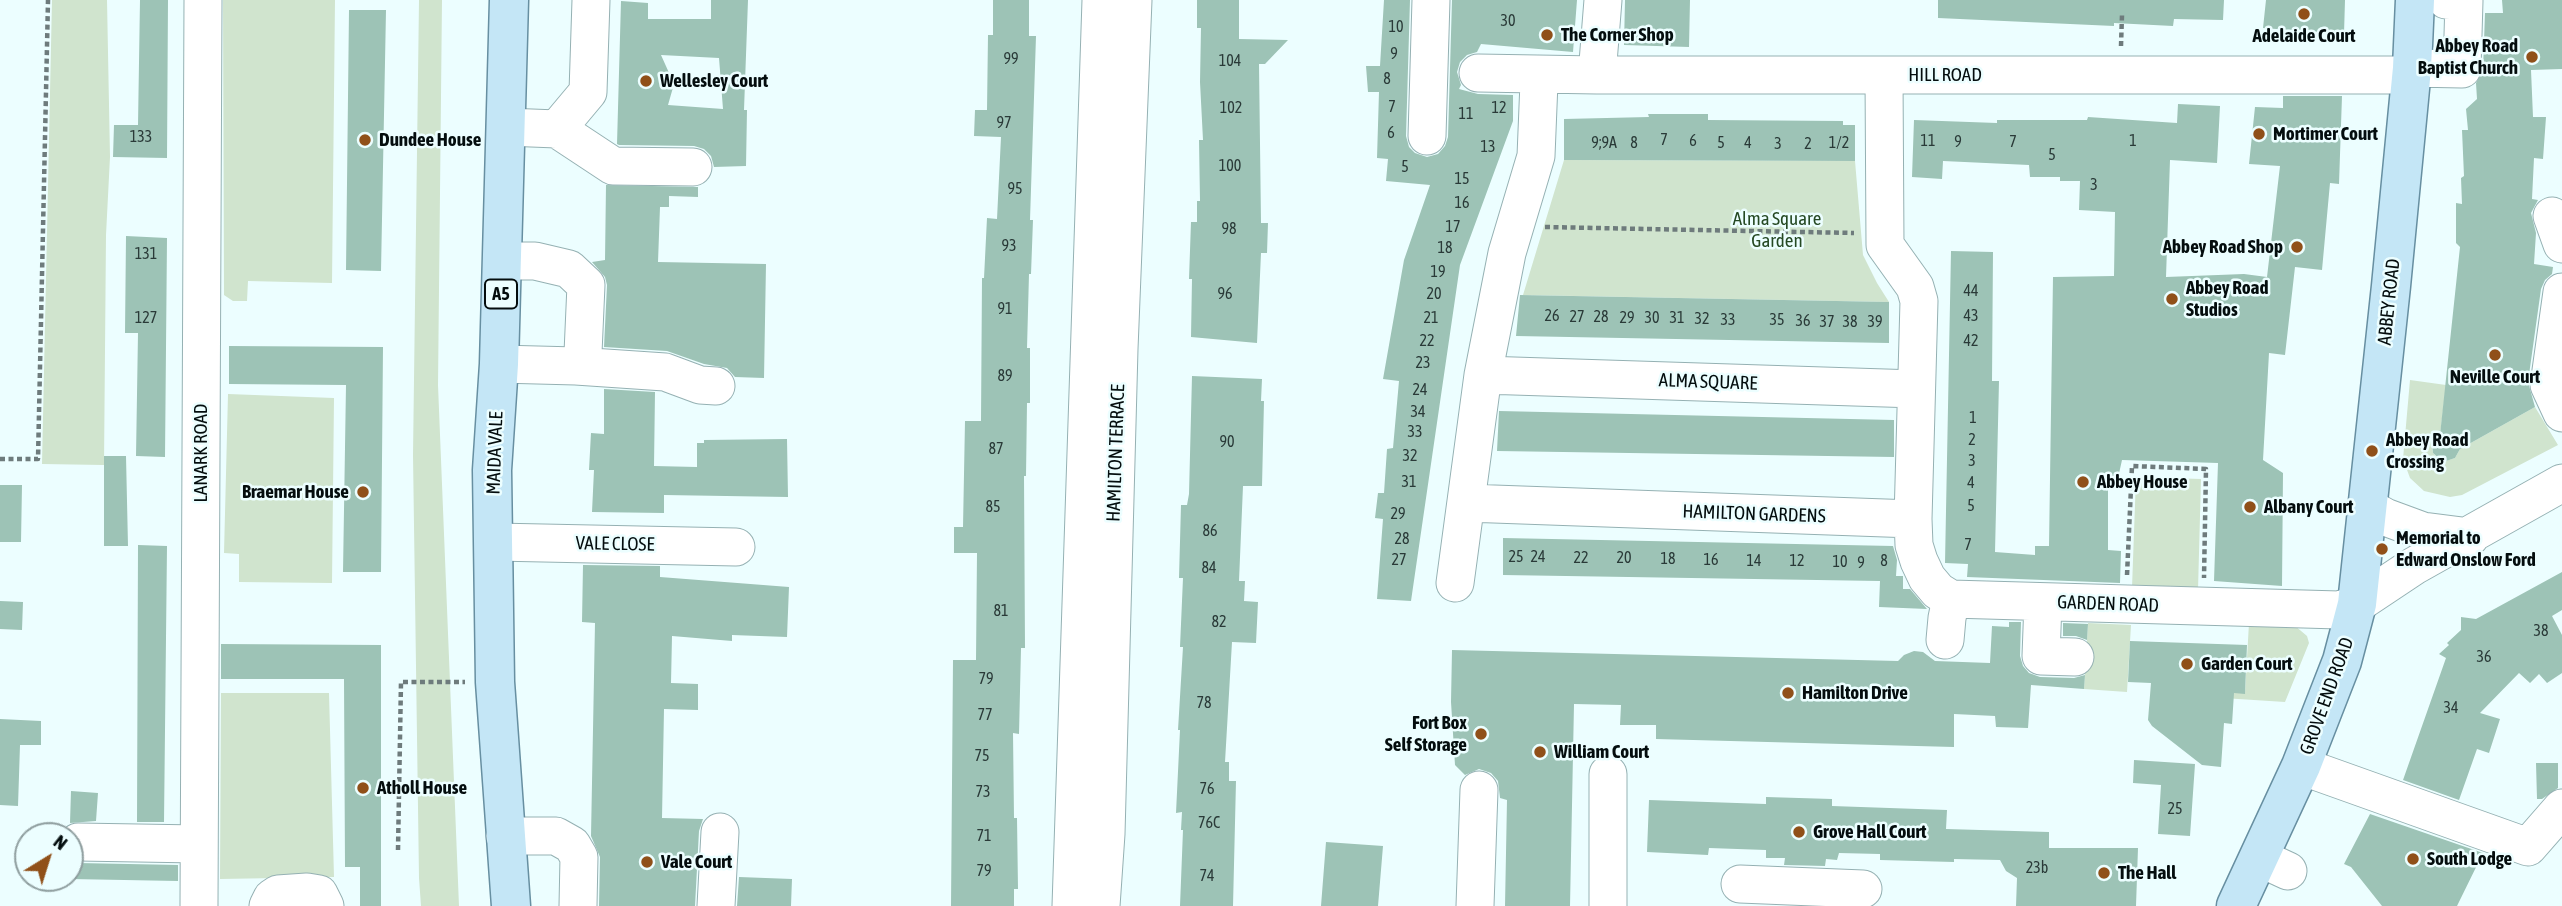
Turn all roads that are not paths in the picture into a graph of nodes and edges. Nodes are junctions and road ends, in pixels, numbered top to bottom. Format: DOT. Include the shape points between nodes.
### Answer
graph roads {
  1 [pos="203,0"];
  2 [pos="509,0"];
  3 [pos="591,0"];
  4 [pos="1101,0"];
  5 [pos="1133,0"];
  6 [pos="1431,0"];
  7 [pos="1603,0"];
  8 [pos="2415,0"];
  9 [pos="2446,0"];
  10 [pos="2464,0"];
  11 [pos="2412,72"];
  12 [pos="1478,73"];
  13 [pos="1542,75"];
  14 [pos="1597,75"];
  15 [pos="1884,75"];
  16 [pos="506,127"];
  17 [pos="557,129"];
  18 [pos="1427,136"];
  19 [pos="693,167"];
  20 [pos="502,261"];
  21 [pos="2562,292"];
  22 [pos="499,364"];
  23 [pos="576,366"];
  24 [pos="693,370"];
  25 [pos="1483,375"];
  26 [pos="1916,389"];
  27 [pos="2562,412"];
  28 [pos="2562,483"];
  29 [pos="1466,503"];
  30 [pos="2367,507"];
  31 [pos="1913,519"];
  32 [pos="2470,537"];
  33 [pos="495,542"];
  34 [pos="736,547"];
  35 [pos="1455,583"];
  36 [pos="1951,599"];
  37 [pos="2043,602"];
  38 [pos="2357,604"];
  39 [pos="1945,640"];
  40 [pos="2075,657"];
  41 [pos="2301,766"];
  42 [pos="1608,774"];
  43 [pos="1479,790"];
  44 [pos="2562,808"];
  45 [pos="720,832"];
  46 [pos="1090,832"];
  47 [pos="505,836"];
  48 [pos="84,842"];
  49 [pos="198,844"];
  50 [pos="1740,884"];
  51 [pos="1863,889"];
  52 [pos="1805,897"];
  53 [pos="199,906"];
  54 [pos="268,906"];
  55 [pos="325,906"];
  56 [pos="511,906"];
  57 [pos="578,906"];
  58 [pos="716,906"];
  59 [pos="1071,906"];
  60 [pos="1101,906"];
  61 [pos="1475,906"];
  62 [pos="1608,906"];
  63 [pos="2236,906"];
  1 -- 49 [label="street, LANARK ROAD"];
  2 -- 16 [label="main road, MAIDA VALE / A5"];
  3 -- 17 [label="street" via="588,92"];
  4 -- 46 [label="street, HAMILTON TERRACE"];
  5 -- 46 [label="street, HAMILTON TERRACE" via="1119,349"];
  6 -- 18 [label="street"];
  7 -- 14 [label="street"];
  8 -- 11 [label="main road, ABBEY ROAD"];
  9 -- 10 [label="street"];
  10 -- 11 [label="street, HILL ROAD" via="2462,69"];
  11 -- 15 [label="street, HILL ROAD"];
  11 -- 30 [label="main road, ABBEY ROAD"];
  12 -- 13 [label="street, HILL ROAD"];
  13 -- 14 [label="street, HILL ROAD"];
  13 -- 25 [label="street" via="1536,156 1507,253"];
  14 -- 15 [label="street, HILL ROAD"];
  15 -- 26 [label="street" via="1885,245 1915,287 1919,301"];
  16 -- 17 [label="street"];
  16 -- 20 [label="main road, MAIDA VALE / A5"];
  17 -- 19 [label="street" via="614,166"];
  20 -- 22 [label="main road, MAIDA VALE / A5"];
  20 -- 23 [label="street" via="536,261 569,269 586,285 583,353"];
  21 -- 27 [label="street" via="2549,385"];
  22 -- 23 [label="street"];
  22 -- 33 [label="main road, MAIDA VALE / A5" via="492,470"];
  23 -- 24 [label="street"];
  25 -- 26 [label="street, ALMA SQUARE"];
  25 -- 29 [label="street"];
  26 -- 31 [label="street"];
  28 -- 32 [label="street"];
  29 -- 31 [label="street, HAMILTON GARDENS"];
  29 -- 35 [label="street"];
  30 -- 32 [label="street" via="2423,531"];
  30 -- 38 [label="main road, ABBEY ROAD"];
  31 -- 36 [label="street" via="1914,545 1927,578"];
  32 -- 38 [label="street" via="2413,566"];
  33 -- 34 [label="street, VALE CLOSE"];
  33 -- 47 [label="main road, MAIDA VALE / A5" via="495,682"];
  36 -- 37 [label="street, GARDEN ROAD"];
  36 -- 39 [label="street"];
  37 -- 38 [label="street, GARDEN ROAD" via="2339,610"];
  37 -- 40 [label="street" via="2041,656"];
  38 -- 41 [label="main road, GROVE END ROAD" via="2342,661"];
  41 -- 44 [label="street" via="2528,847"];
  41 -- 63 [label="main road, GROVE END ROAD" via="2274,864"];
  42 -- 62 [label="street"];
  43 -- 61 [label="street"];
  45 -- 58 [label="street"];
  46 -- 59 [label="street, HAMILTON TERRACE"];
  46 -- 60 [label="street, HAMILTON TERRACE"];
  47 -- 56 [label="main road, MAIDA VALE / A5"];
  47 -- 57 [label="street" via="556,836 572,845 579,857"];
  48 -- 49 [label="street"];
  49 -- 53 [label="street, LANARK ROAD"];
  50 -- 52 [label="street"];
  51 -- 52 [label="street"];
  54 -- 55 [label="street" via="278,894 307,892 317,893"];
}
